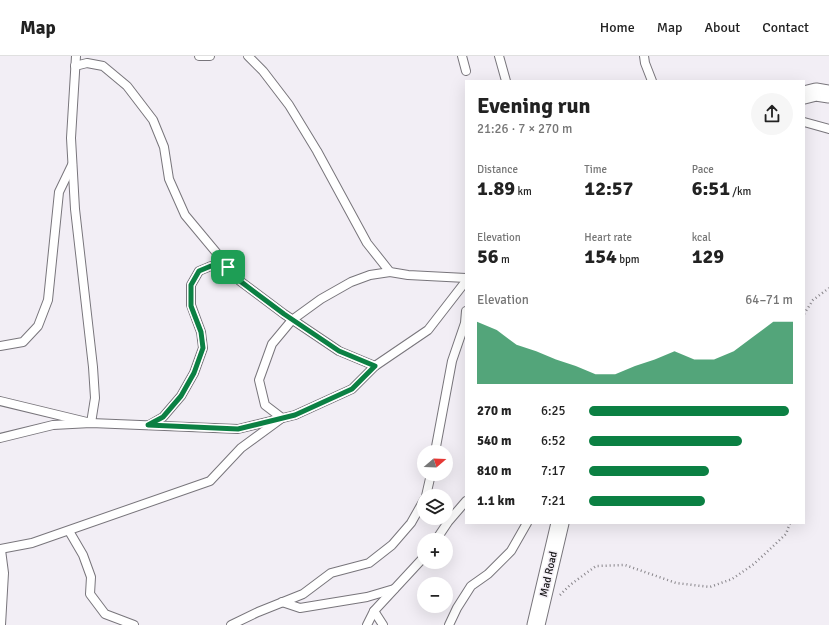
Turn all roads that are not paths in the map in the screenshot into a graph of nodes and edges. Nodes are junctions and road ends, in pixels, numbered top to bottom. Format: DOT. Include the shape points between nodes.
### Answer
graph roads {
  1 [pos="76,56"];
  2 [pos="198,56"];
  3 [pos="210,56"];
  4 [pos="248,56"];
  5 [pos="462,56"];
  6 [pos="499,56"];
  7 [pos="644,56"];
  8 [pos="75,66"];
  9 [pos="466,71"];
  10 [pos="506,80"];
  11 [pos="652,80"];
  12 [pos="829,94"];
  13 [pos="805,95"];
  14 [pos="805,122"];
  15 [pos="829,129"];
  16 [pos="72,164"];
  17 [pos="228,267"];
  18 [pos="390,272"];
  19 [pos="465,278"];
  20 [pos="465,282"];
  21 [pos="292,320"];
  22 [pos="465,323"];
  23 [pos="0,346"];
  24 [pos="375,366"];
  25 [pos="0,401"];
  26 [pos="282,418"];
  27 [pos="91,423"];
  28 [pos="148,425"];
  29 [pos="0,438"];
  30 [pos="436,445"];
  31 [pos="465,503"];
  32 [pos="417,513"];
  33 [pos="453,514"];
  34 [pos="526,524"];
  35 [pos="560,524"];
  36 [pos="69,531"];
  37 [pos="1,550"];
  38 [pos="417,564"];
  39 [pos="394,589"];
  40 [pos="282,602"];
  41 [pos="374,611"];
  42 [pos="1,625"];
  43 [pos="134,625"];
  44 [pos="231,625"];
  45 [pos="367,625"];
  46 [pos="383,625"];
  47 [pos="449,625"];
  48 [pos="536,625"];
  1 -- 8 [label="lane"];
  2 -- 3 [label="lane"];
  4 -- 18 [label="lane" via="289,105 317,150 367,243"];
  5 -- 9 [label="lane"];
  6 -- 10 [label="lane"];
  7 -- 11 [label="lane"];
  8 -- 16 [label="lane" via="70,138"];
  8 -- 17 [label="lane" via="103,66 127,86 152,120 164,147 169,179 185,215"];
  12 -- 13 [label="street" via="816,92"];
  14 -- 15 [label="lane"];
  16 -- 23 [label="lane" via="59,192 48,300 38,326 23,342"];
  16 -- 27 [label="lane" via="94,367 95,398"];
  17 -- 21 [label="lane" via="240,281"];
  17 -- 28 [label="lane" via="211,266 199,271 191,285 191,306 201,332 203,348 194,373 181,396 163,417"];
  18 -- 19 [label="lane"];
  18 -- 21 [label="lane" via="370,275 351,282"];
  20 -- 24 [label="lane" via="428,330"];
  21 -- 24 [label="lane" via="339,351"];
  21 -- 26 [label="lane" via="272,344 259,380 265,405"];
  22 -- 30 [label="lane" via="452,361"];
  24 -- 26 [label="lane" via="352,389 295,415"];
  25 -- 27 [label="lane"];
  26 -- 28 [label="lane" via="238,429"];
  26 -- 36 [label="lane" via="241,448 210,481"];
  27 -- 28 [label="lane"];
  27 -- 29 [label="lane" via="53,425"];
  31 -- 33 [label="lane"];
  32 -- 40 [label="lane" via="392,545 369,563 331,573 303,594"];
  34 -- 47 [label="lane" via="511,551 488,574 471,586"];
  35 -- 48 [label="street, Mad Road"];
  36 -- 37 [label="lane"];
  36 -- 43 [label="lane" via="83,555 91,577 90,594 105,614"];
  37 -- 42 [label="lane" via="4,574"];
  38 -- 39 [label="lane"];
  39 -- 40 [label="lane" via="367,597 300,608"];
  39 -- 41 [label="lane"];
  40 -- 44 [label="lane"];
  41 -- 45 [label="lane"];
  41 -- 46 [label="lane"];
}
